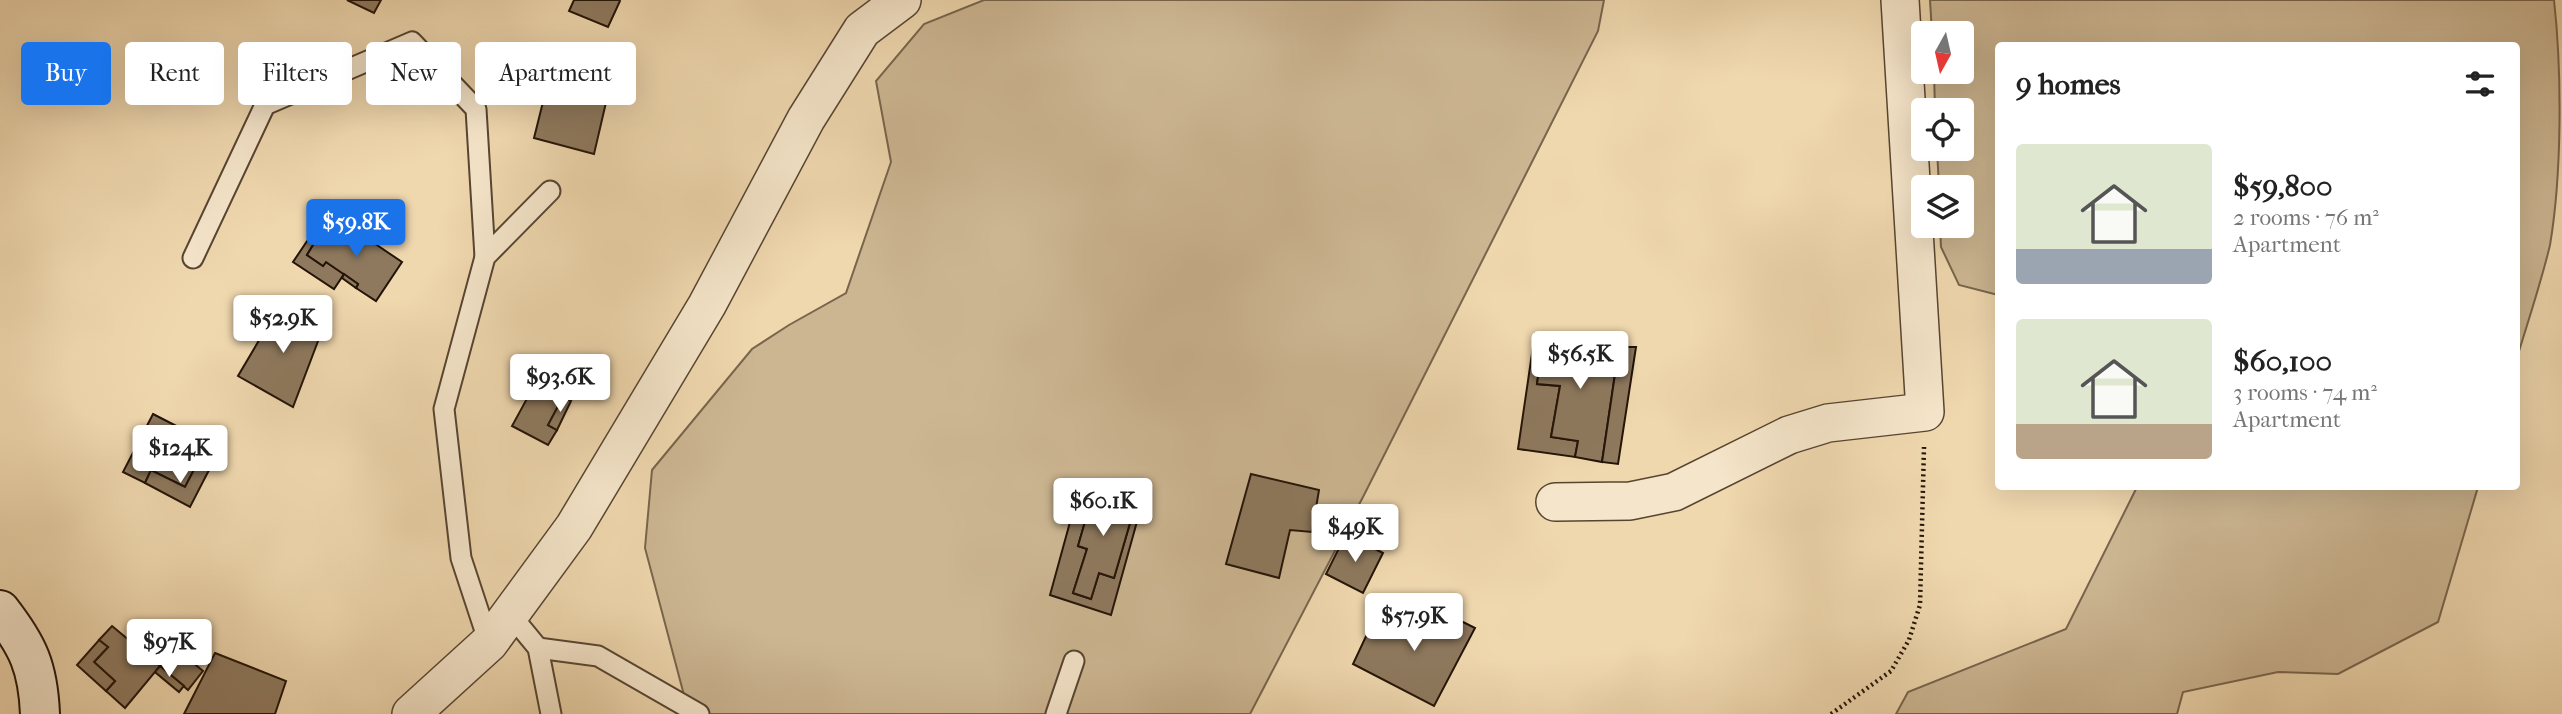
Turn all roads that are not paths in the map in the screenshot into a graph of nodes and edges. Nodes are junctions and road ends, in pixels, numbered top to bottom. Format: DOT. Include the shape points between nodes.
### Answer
graph roads {
  1 [pos="902,0"];
  2 [pos="1900,0"];
  3 [pos="550,191"];
  4 [pos="485,257"];
  5 [pos="193,258"];
  6 [pos="1555,502"];
  7 [pos="0,610"];
  8 [pos="510,614"];
  9 [pos="489,643"];
  10 [pos="538,648"];
  11 [pos="1074,661"];
  12 [pos="41,713"];
  13 [pos="411,714"];
  14 [pos="551,714"];
  15 [pos="699,714"];
  16 [pos="1056,714"];
  1 -- 8 [label="street" via="862,30 806,119 707,305 574,527"];
  2 -- 6 [label="street" via="1925,412 1828,423 1789,435 1674,492 1630,501"];
  3 -- 4 [label="lane"];
  4 -- 5 [label="lane" via="476,109 412,42 265,106"];
  4 -- 9 [label="lane" via="444,409 461,558"];
  7 -- 12 [label="street" via="21,637 35,669"];
  8 -- 9 [label="street"];
  8 -- 10 [label="lane"];
  9 -- 13 [label="street"];
  10 -- 14 [label="lane"];
  10 -- 15 [label="lane" via="598,656"];
  11 -- 16 [label="lane"];
}
